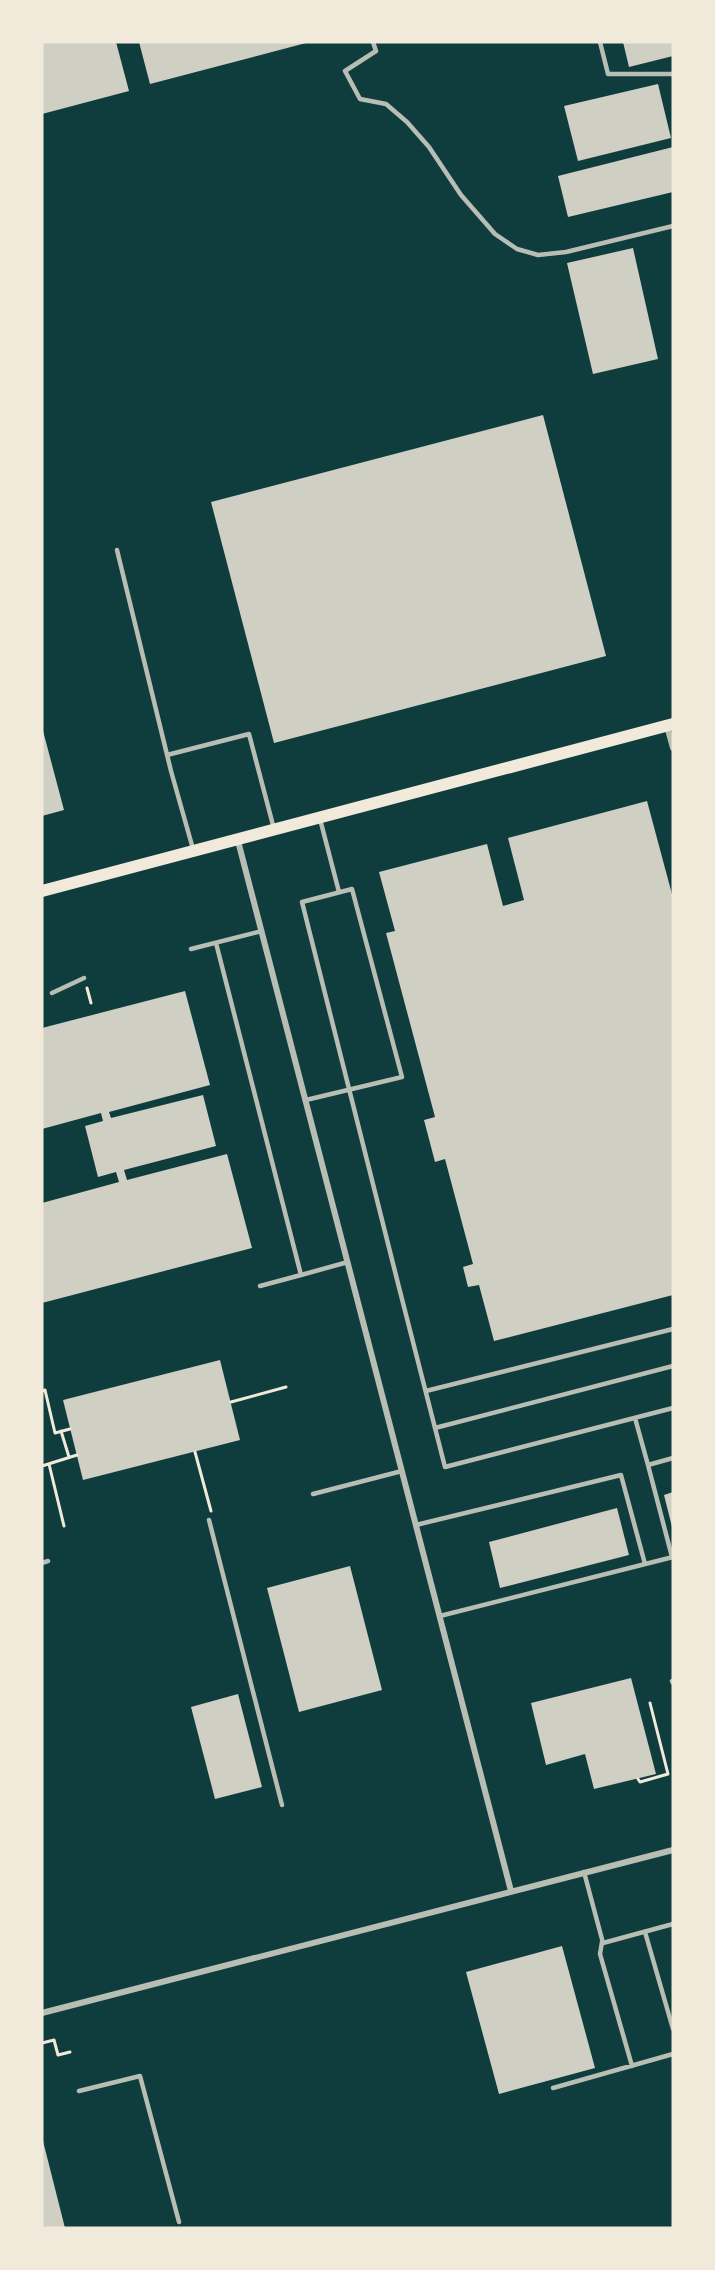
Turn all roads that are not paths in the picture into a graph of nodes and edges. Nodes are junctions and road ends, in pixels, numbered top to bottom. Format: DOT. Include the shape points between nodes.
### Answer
graph roads {
  1 [pos="373,42"];
  2 [pos="600,42"];
  3 [pos="673,74"];
  4 [pos="673,226"];
  5 [pos="117,550"];
  6 [pos="670,725"];
  7 [pos="673,748"];
  8 [pos="167,755"];
  9 [pos="320,819"];
  10 [pos="275,831"];
  11 [pos="238,841"];
  12 [pos="193,852"];
  13 [pos="42,891"];
  14 [pos="339,892"];
  15 [pos="262,931"];
  16 [pos="216,943"];
  17 [pos="191,949"];
  18 [pos="84,978"];
  19 [pos="52,993"];
  20 [pos="350,1089"];
  21 [pos="306,1100"];
  22 [pos="348,1262"];
  23 [pos="301,1275"];
  24 [pos="260,1286"];
  25 [pos="673,1329"];
  26 [pos="673,1366"];
  27 [pos="426,1391"];
  28 [pos="673,1408"];
  29 [pos="635,1418"];
  30 [pos="435,1428"];
  31 [pos="673,1458"];
  32 [pos="648,1465"];
  33 [pos="402,1471"];
  34 [pos="313,1494"];
  35 [pos="211,1520"];
  36 [pos="416,1525"];
  37 [pos="673,1557"];
  38 [pos="48,1561"];
  39 [pos="42,1563"];
  40 [pos="645,1564"];
  41 [pos="440,1616"];
  42 [pos="282,1805"];
  43 [pos="673,1850"];
  44 [pos="584,1872"];
  45 [pos="511,1891"];
  46 [pos="673,1924"];
  47 [pos="645,1932"];
  48 [pos="602,1942"];
  49 [pos="42,2013"];
  50 [pos="673,2030"];
  51 [pos="673,2054"];
  52 [pos="632,2066"];
  53 [pos="553,2088"];
  54 [pos="79,2091"];
  55 [pos="179,2222"];
  1 -- 4 [label="lane" via="376,51 345,71 360,99 386,104 408,122 461,195 495,234 517,249 538,255 566,252"];
  2 -- 3 [label="lane" via="608,74"];
  5 -- 8 [label="lane"];
  6 -- 7 [label="street"];
  6 -- 9 [label="main road"];
  8 -- 10 [label="lane" via="249,734"];
  8 -- 12 [label="lane"];
  9 -- 10 [label="main road"];
  9 -- 14 [label="lane"];
  10 -- 11 [label="main road"];
  11 -- 12 [label="main road"];
  11 -- 15 [label="street"];
  12 -- 13 [label="main road"];
  14 -- 20 [label="lane" via="302,902"];
  14 -- 20 [label="lane" via="352,889 402,1077"];
  15 -- 16 [label="lane"];
  15 -- 21 [label="street"];
  16 -- 17 [label="lane"];
  16 -- 23 [label="lane"];
  18 -- 19 [label="lane"];
  20 -- 21 [label="lane"];
  20 -- 27 [label="lane"];
  21 -- 22 [label="street"];
  22 -- 23 [label="lane"];
  22 -- 33 [label="street"];
  23 -- 24 [label="lane"];
  25 -- 27 [label="lane"];
  26 -- 30 [label="lane"];
  27 -- 30 [label="lane"];
  28 -- 29 [label="lane"];
  29 -- 30 [label="lane" via="445,1467"];
  29 -- 32 [label="lane"];
  31 -- 32 [label="lane"];
  32 -- 37 [label="lane"];
  33 -- 34 [label="lane"];
  33 -- 36 [label="street"];
  35 -- 42 [label="lane"];
  36 -- 40 [label="lane" via="621,1475"];
  36 -- 41 [label="street"];
  37 -- 40 [label="lane"];
  38 -- 39 [label="lane"];
  40 -- 41 [label="lane"];
  41 -- 45 [label="street"];
  43 -- 44 [label="street"];
  44 -- 45 [label="street"];
  44 -- 48 [label="lane"];
  45 -- 49 [label="street"];
  46 -- 47 [label="lane"];
  47 -- 48 [label="lane"];
  47 -- 50 [label="lane"];
  48 -- 52 [label="lane" via="600,1954"];
  51 -- 52 [label="lane"];
  52 -- 53 [label="lane"];
  54 -- 55 [label="lane" via="140,2076"];
}
